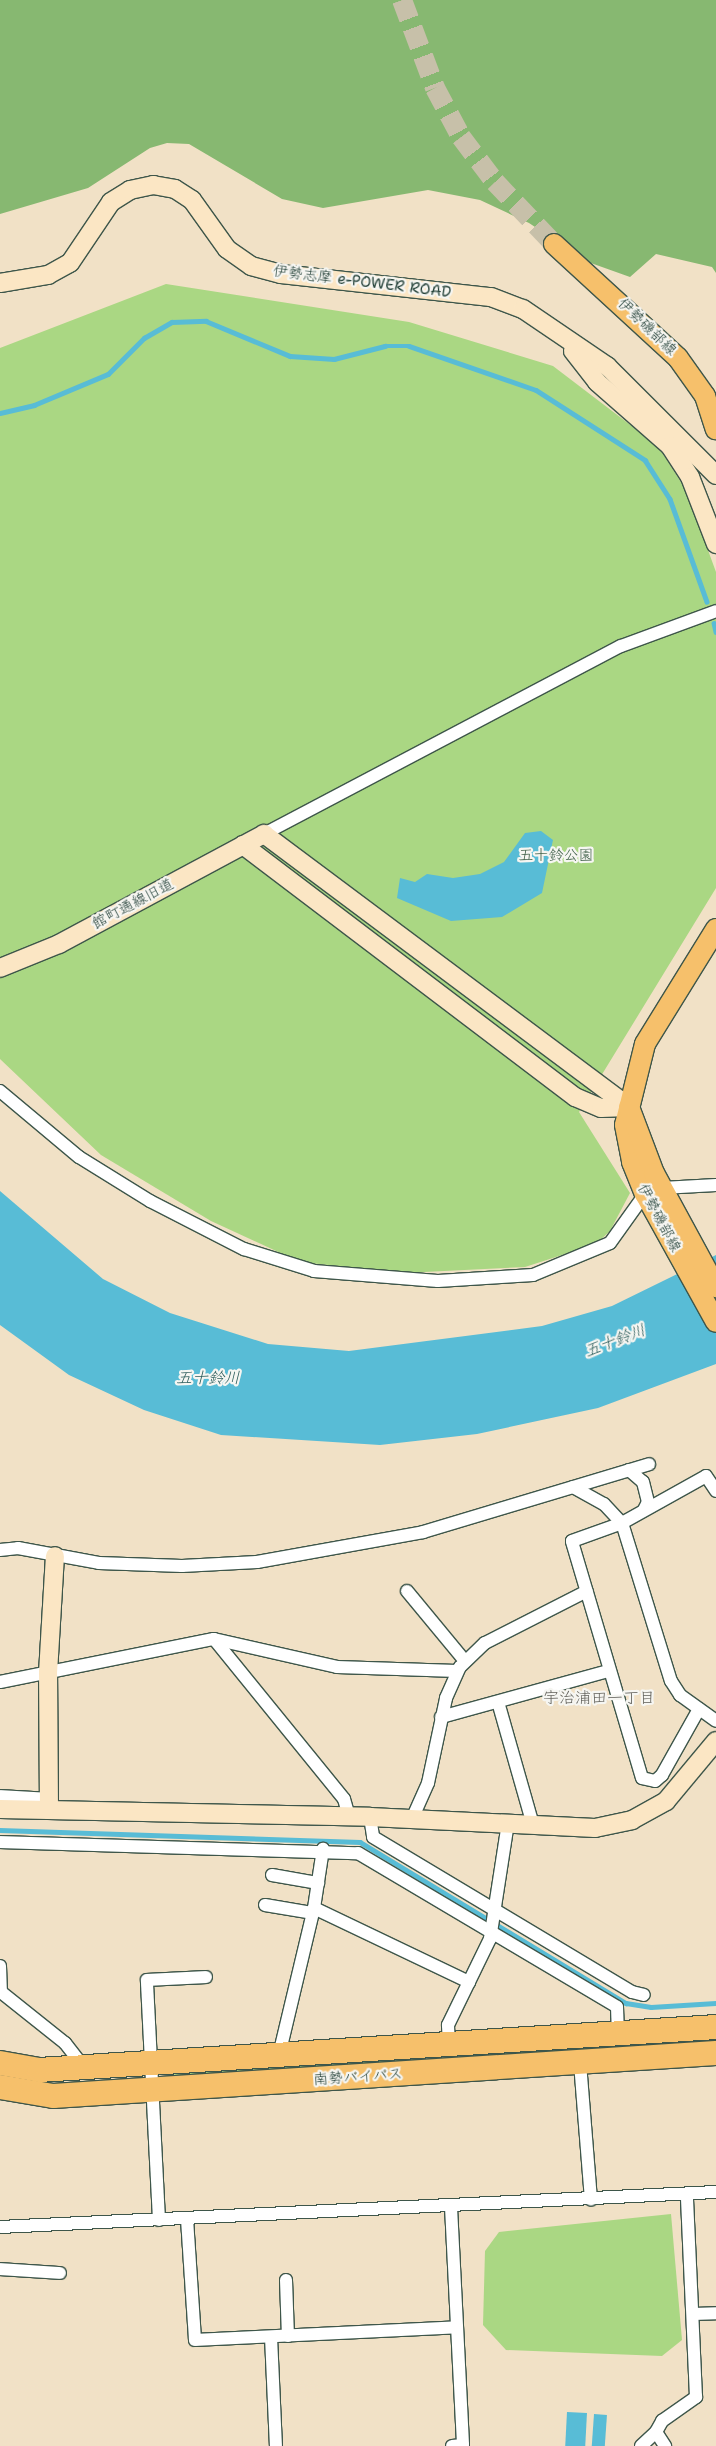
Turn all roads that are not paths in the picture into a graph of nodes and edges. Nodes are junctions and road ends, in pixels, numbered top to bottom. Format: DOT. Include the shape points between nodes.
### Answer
graph roads {
  1 [pos="554,244"];
  2 [pos="0,283"];
  3 [pos="552,328"];
  4 [pos="716,429"];
  5 [pos="716,475"];
  6 [pos="716,544"];
  7 [pos="716,611"];
  8 [pos="264,834"];
  9 [pos="242,845"];
  10 [pos="716,929"];
  11 [pos="0,968"];
  12 [pos="0,1091"];
  13 [pos="629,1107"];
  14 [pos="716,1185"];
  15 [pos="656,1197"];
  16 [pos="716,1288"];
  17 [pos="716,1322"];
  18 [pos="649,1464"];
  19 [pos="629,1470"];
  20 [pos="573,1488"];
  21 [pos="716,1491"];
  22 [pos="644,1510"];
  23 [pos="622,1523"];
  24 [pos="0,1550"];
  25 [pos="55,1556"];
  26 [pos="407,1590"];
  27 [pos="587,1591"];
  28 [pos="214,1640"];
  29 [pos="461,1666"];
  30 [pos="608,1671"];
  31 [pos="48,1673"];
  32 [pos="0,1682"];
  33 [pos="498,1702"];
  34 [pos="699,1709"];
  35 [pos="441,1717"];
  36 [pos="716,1721"];
  37 [pos="716,1741"];
  38 [pos="0,1796"];
  39 [pos="49,1805"];
  40 [pos="0,1809"];
  41 [pos="349,1817"];
  42 [pos="370,1817"];
  43 [pos="412,1819"];
  44 [pos="508,1823"];
  45 [pos="533,1825"];
  46 [pos="0,1842"];
  47 [pos="323,1849"];
  48 [pos="272,1875"];
  49 [pos="318,1883"];
  50 [pos="265,1905"];
  51 [pos="494,1908"];
  52 [pos="314,1911"];
  53 [pos="491,1930"];
  54 [pos="0,1966"];
  55 [pos="206,1977"];
  56 [pos="469,1982"];
  57 [pos="1,1993"];
  58 [pos="644,1995"];
  59 [pos="716,2028"];
  60 [pos="618,2033"];
  61 [pos="449,2045"];
  62 [pos="716,2054"];
  63 [pos="279,2055"];
  64 [pos="0,2063"];
  65 [pos="151,2063"];
  66 [pos="580,2063"];
  67 [pos="84,2067"];
  68 [pos="39,2070"];
  69 [pos="0,2071"];
  70 [pos="0,2087"];
  71 [pos="150,2090"];
  72 [pos="53,2096"];
  73 [pos="0,2100"];
  74 [pos="716,2192"];
  75 [pos="687,2195"];
  76 [pos="591,2200"];
  77 [pos="451,2207"];
  78 [pos="187,2219"];
  79 [pos="159,2220"];
  80 [pos="0,2227"];
  81 [pos="0,2269"];
  82 [pos="60,2273"];
  83 [pos="286,2280"];
  84 [pos="716,2313"];
  85 [pos="693,2314"];
  86 [pos="457,2327"];
  87 [pos="288,2336"];
  88 [pos="271,2337"];
  89 [pos="656,2432"];
  90 [pos="276,2446"];
  91 [pos="452,2446"];
  92 [pos="463,2446"];
  93 [pos="641,2446"];
  94 [pos="665,2446"];
  1 -- 4 [label="main road, 伊勢磯部線" via="678,358 705,396"];
  2 -- 3 [label="street, 伊勢志摩 e-POWER ROAD" via="48,275 70,263 111,202 130,190 153,185 175,189 192,200 227,249 251,266 281,274 490,297 523,309"];
  3 -- 5 [label="street" via="607,366"];
  3 -- 6 [label="street" via="598,382 670,446 690,477"];
  7 -- 8 [label="street" via="621,646"];
  8 -- 9 [label="street, 館町通線旧道"];
  8 -- 13 [label="street"];
  9 -- 11 [label="street, 館町通線旧道" via="59,944"];
  9 -- 13 [label="street" via="575,1097 601,1108"];
  10 -- 13 [label="main road" via="645,1044"];
  12 -- 15 [label="street" via="79,1157 157,1205 244,1250 314,1271 420,1281 533,1275 610,1243"];
  13 -- 15 [label="main road, 伊勢磯部線"];
  14 -- 15 [label="street"];
  15 -- 16 [label="main road, 伊勢磯部線"];
  15 -- 17 [label="main road, 伊勢磯部線"];
  18 -- 19 [label="street"];
  19 -- 20 [label="street"];
  19 -- 22 [label="street" via="643,1482 648,1502"];
  20 -- 23 [label="street" via="604,1504"];
  20 -- 25 [label="street" via="423,1532 257,1562 182,1566 99,1563"];
  21 -- 22 [label="street" via="706,1476"];
  22 -- 23 [label="street"];
  23 -- 27 [label="street" via="572,1541"];
  23 -- 34 [label="street" via="666,1670 680,1695"];
  24 -- 25 [label="street" via="18,1548"];
  25 -- 31 [label="street"];
  26 -- 29 [label="street"];
  27 -- 29 [label="street" via="514,1627"];
  27 -- 30 [label="street"];
  28 -- 29 [label="street" via="337,1668"];
  28 -- 31 [label="street"];
  28 -- 41 [label="street" via="344,1799"];
  29 -- 35 [label="street"];
  30 -- 33 [label="street"];
  30 -- 34 [label="street" via="634,1762 645,1780 655,1782 662,1775"];
  31 -- 32 [label="street"];
  31 -- 39 [label="street"];
  33 -- 35 [label="street"];
  33 -- 45 [label="street"];
  34 -- 36 [label="street"];
  35 -- 43 [label="street" via="428,1783"];
  37 -- 45 [label="street" via="674,1796 643,1816 595,1828"];
  38 -- 39 [label="street"];
  39 -- 40 [label="street"];
  39 -- 41 [label="street"];
  41 -- 42 [label="street"];
  42 -- 43 [label="street"];
  42 -- 51 [label="street" via="373,1837"];
  43 -- 44 [label="street"];
  44 -- 45 [label="street"];
  44 -- 51 [label="street"];
  46 -- 47 [label="street"];
  47 -- 49 [label="street"];
  47 -- 53 [label="street" via="358,1853"];
  48 -- 49 [label="street"];
  49 -- 52 [label="street"];
  50 -- 52 [label="street"];
  51 -- 53 [label="street"];
  51 -- 58 [label="street" via="632,1992"];
  52 -- 56 [label="street"];
  52 -- 63 [label="street"];
  53 -- 56 [label="street"];
  53 -- 60 [label="street" via="617,2008"];
  54 -- 57 [label="street"];
  55 -- 65 [label="street" via="147,1980"];
  56 -- 61 [label="street" via="448,2025"];
  57 -- 67 [label="street" via="65,2043"];
  59 -- 60 [label="highway, 南勢バイパス"];
  60 -- 61 [label="highway, 南勢バイパス"];
  61 -- 63 [label="highway, 南勢バイパス"];
  62 -- 66 [label="highway, 南勢バイパス"];
  63 -- 65 [label="highway, 南勢バイパス"];
  64 -- 68 [label="highway, 南勢バイパス"];
  65 -- 67 [label="highway, 南勢バイパス"];
  65 -- 71 [label="street"];
  66 -- 71 [label="highway, 南勢バイパス"];
  66 -- 76 [label="street"];
  67 -- 68 [label="highway, 南勢バイパス"];
  68 -- 69 [label="main road"];
  70 -- 72 [label="highway, 南勢バイパス"];
  71 -- 72 [label="highway, 南勢バイパス"];
  71 -- 79 [label="street"];
  72 -- 73 [label="main road"];
  74 -- 75 [label="street"];
  75 -- 76 [label="street"];
  75 -- 85 [label="street"];
  76 -- 77 [label="street"];
  77 -- 78 [label="street"];
  77 -- 86 [label="street"];
  78 -- 79 [label="street"];
  78 -- 88 [label="street" via="195,2340"];
  79 -- 80 [label="street"];
  81 -- 82 [label="street"];
  83 -- 87 [label="street"];
  84 -- 85 [label="street"];
  85 -- 89 [label="street" via="696,2397 662,2421"];
  86 -- 87 [label="street"];
  86 -- 92 [label="street"];
  87 -- 88 [label="street"];
  88 -- 90 [label="street"];
  89 -- 93 [label="street"];
  89 -- 94 [label="street"];
  91 -- 92 [label="street"];
}
